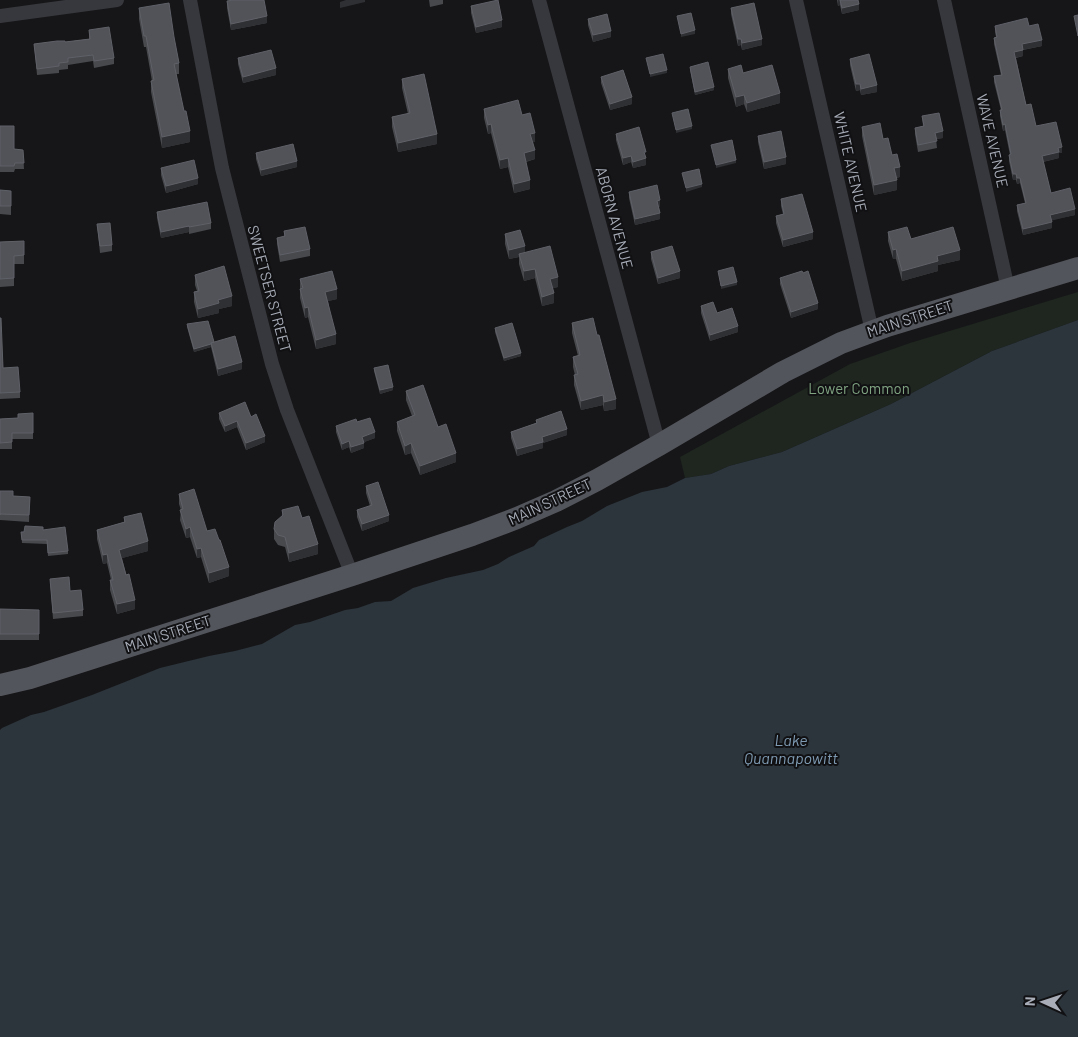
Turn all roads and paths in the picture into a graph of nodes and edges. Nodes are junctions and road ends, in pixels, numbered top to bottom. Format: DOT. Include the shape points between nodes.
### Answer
graph roads {
  1 [pos="117,0"];
  2 [pos="190,0"];
  3 [pos="538,0"];
  4 [pos="796,0"];
  5 [pos="944,0"];
  6 [pos="0,16"];
  7 [pos="1078,268"];
  8 [pos="1008,289"];
  9 [pos="872,331"];
  10 [pos="659,445"];
  11 [pos="352,575"];
  12 [pos="0,684"];
  1 -- 6 [label="street"];
  2 -- 11 [label="street, SWEETSER STREET" via="222,168 272,364"];
  3 -- 10 [label="street, ABORN AVENUE"];
  4 -- 9 [label="street, WHITE AVENUE"];
  5 -- 8 [label="street, WAVE AVENUE"];
  7 -- 8 [label="main road, MAIN STREET"];
  8 -- 9 [label="main road, MAIN STREET"];
  9 -- 10 [label="main road, MAIN STREET" via="795,365"];
  10 -- 11 [label="main road, MAIN STREET" via="524,515"];
  11 -- 12 [label="main road, MAIN STREET" via="58,669"];
}
